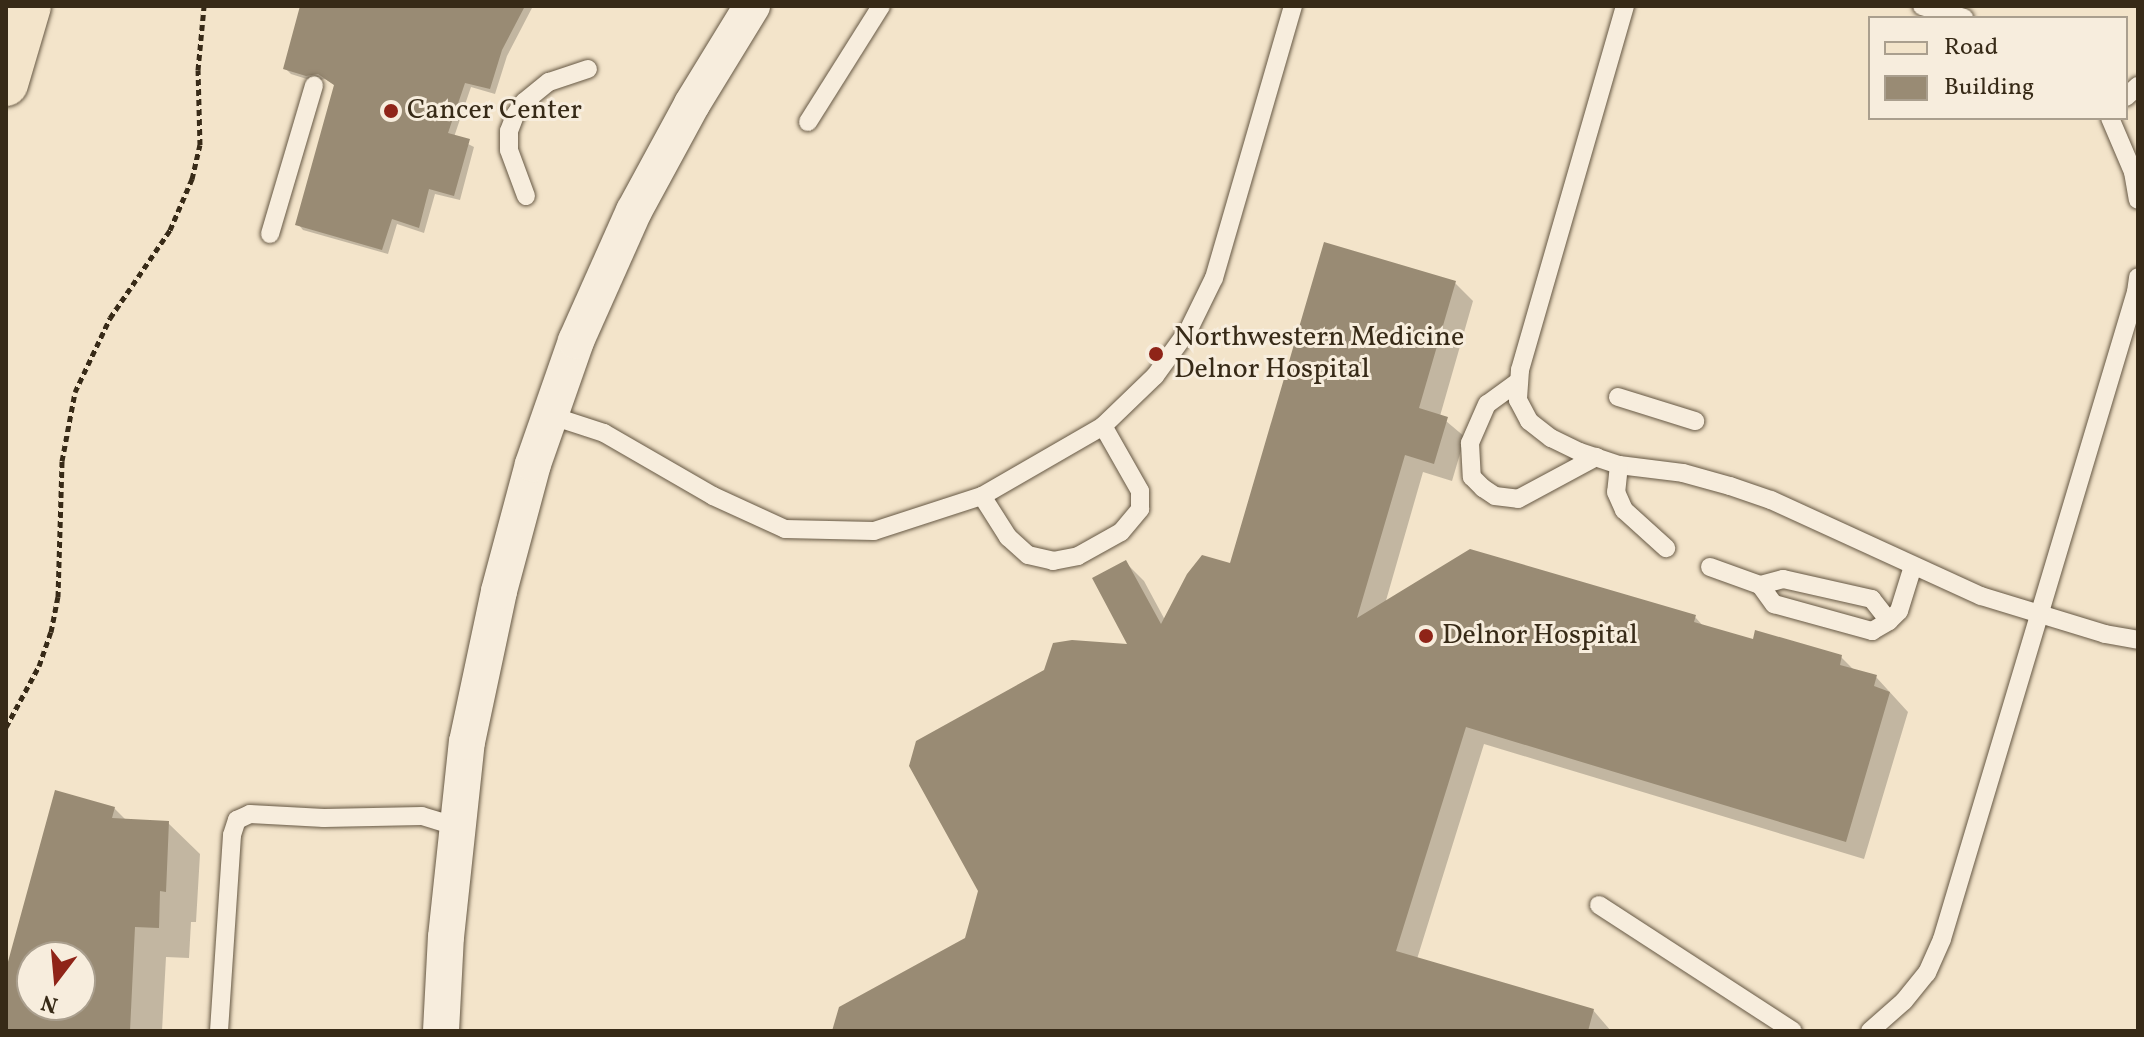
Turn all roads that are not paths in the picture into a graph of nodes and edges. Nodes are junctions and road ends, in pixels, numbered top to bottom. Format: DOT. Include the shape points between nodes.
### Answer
graph roads {
  1 [pos="29,6"];
  2 [pos="752,6"];
  3 [pos="881,6"];
  4 [pos="1293,6"];
  5 [pos="1625,6"];
  6 [pos="1922,6"];
  7 [pos="1957,16"];
  8 [pos="588,69"];
  9 [pos="6,84"];
  10 [pos="314,85"];
  11 [pos="2111,120"];
  12 [pos="808,122"];
  13 [pos="526,196"];
  14 [pos="2138,200"];
  15 [pos="270,234"];
  16 [pos="2138,277"];
  17 [pos="1519,381"];
  18 [pos="1618,397"];
  19 [pos="549,415"];
  20 [pos="1695,421"];
  21 [pos="1103,426"];
  22 [pos="1596,457"];
  23 [pos="1619,465"];
  24 [pos="982,496"];
  25 [pos="1666,548"];
  26 [pos="1913,566"];
  27 [pos="1710,567"];
  28 [pos="1760,585"];
  29 [pos="2038,614"];
  30 [pos="1889,621"];
  31 [pos="2138,640"];
  32 [pos="458,827"];
  33 [pos="1599,905"];
  34 [pos="219,1031"];
  35 [pos="441,1031"];
  36 [pos="1793,1031"];
  37 [pos="1870,1031"];
  1 -- 9 [label="main road"];
  2 -- 19 [label="street" via="634,211"];
  3 -- 12 [label="lane"];
  4 -- 21 [label="lane" via="1214,278 1189,329 1155,376"];
  5 -- 17 [label="lane"];
  6 -- 7 [label="lane"];
  8 -- 13 [label="lane" via="549,82 515,115 509,150"];
  10 -- 15 [label="lane"];
  11 -- 14 [label="lane" via="2133,172"];
  16 -- 29 [label="lane"];
  17 -- 22 [label="lane" via="1518,400 1529,421 1551,438"];
  17 -- 22 [label="lane" via="1487,404 1470,443 1472,477 1483,488 1495,496 1518,499"];
  18 -- 20 [label="lane"];
  19 -- 24 [label="lane" via="604,433 713,496 785,529 874,531"];
  19 -- 32 [label="street" via="499,591 467,742"];
  21 -- 24 [label="lane"];
  21 -- 24 [label="lane" via="1140,491 1134,520 1110,538 1078,556 1053,561 1028,555 1008,537"];
  22 -- 23 [label="lane"];
  23 -- 25 [label="lane" via="1616,492 1624,510"];
  23 -- 26 [label="lane" via="1683,473 1771,500"];
  26 -- 29 [label="lane"];
  26 -- 30 [label="lane" via="1899,611"];
  27 -- 28 [label="lane"];
  28 -- 30 [label="lane" via="1783,579 1872,599"];
  28 -- 30 [label="lane" via="1774,604 1811,617 1872,631"];
  29 -- 31 [label="lane"];
  29 -- 37 [label="lane" via="1942,939 1927,973"];
  32 -- 34 [label="lane" via="422,816 250,814 237,820"];
  32 -- 35 [label="street"];
  33 -- 36 [label="lane"];
}
